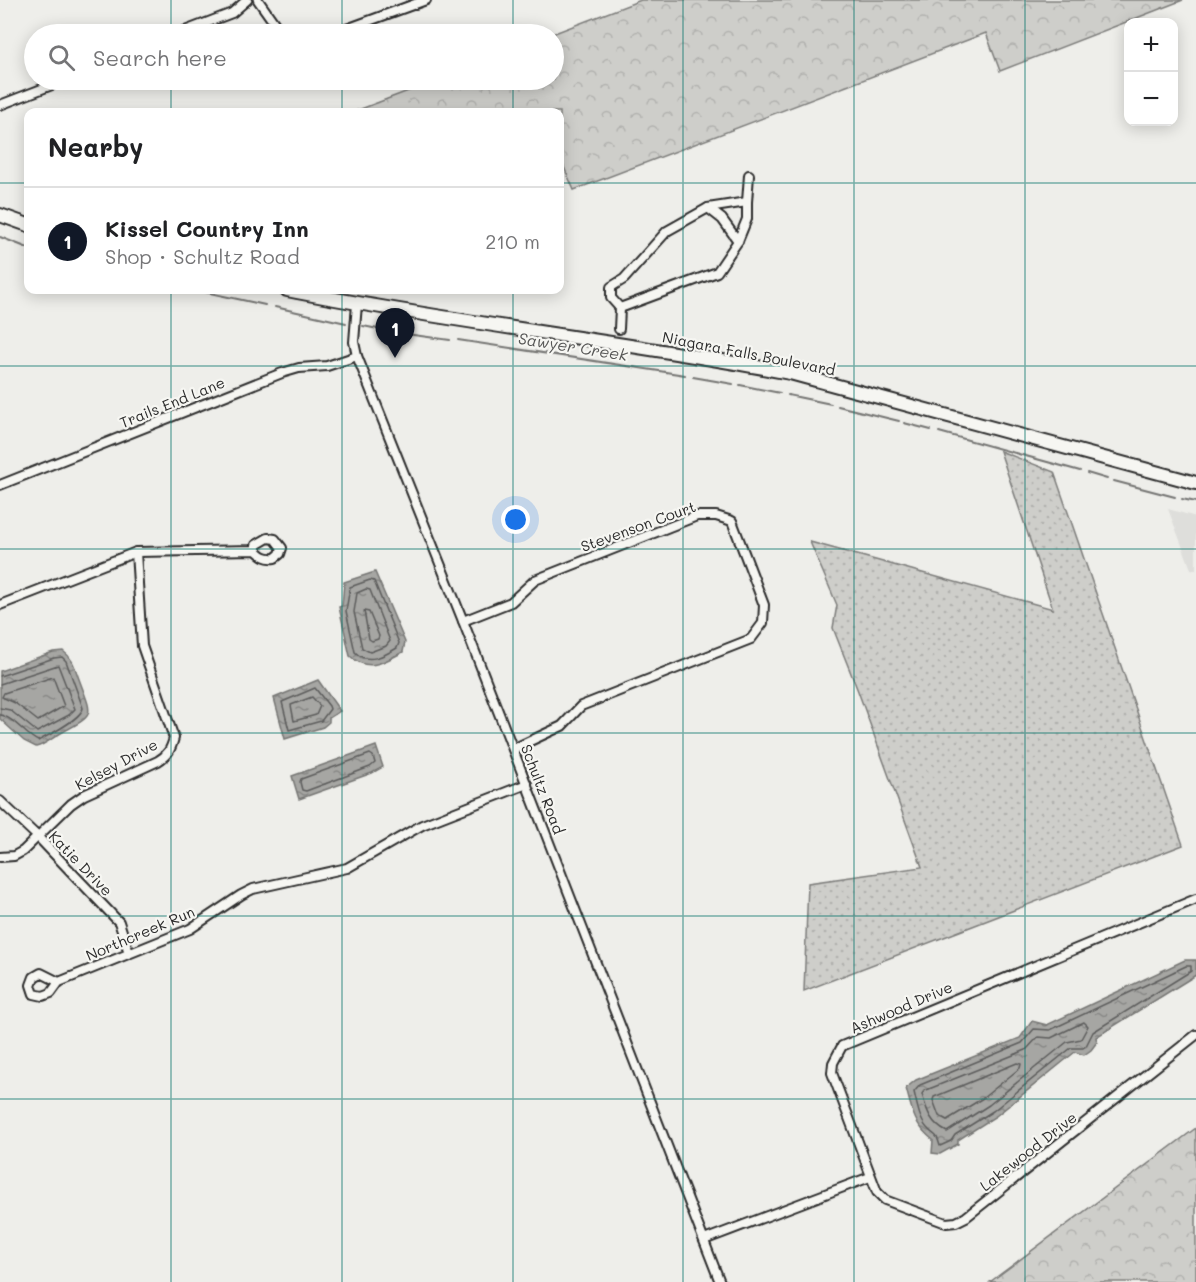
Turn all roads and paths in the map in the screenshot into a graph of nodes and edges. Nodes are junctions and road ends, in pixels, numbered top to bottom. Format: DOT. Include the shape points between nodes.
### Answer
graph roads {
  1 [pos="247,0"];
  2 [pos="258,0"];
  3 [pos="426,0"];
  4 [pos="203,24"];
  5 [pos="275,24"];
  6 [pos="360,24"];
  7 [pos="38,90"];
  8 [pos="0,105"];
  9 [pos="749,175"];
  10 [pos="747,202"];
  11 [pos="708,208"];
  12 [pos="0,214"];
  13 [pos="24,223"];
  14 [pos="738,241"];
  15 [pos="307,294"];
  16 [pos="357,304"];
  17 [pos="620,308"];
  18 [pos="619,329"];
  19 [pos="357,356"];
  20 [pos="1196,483"];
  21 [pos="0,485"];
  22 [pos="256,550"];
  23 [pos="136,552"];
  24 [pos="0,605"];
  25 [pos="463,621"];
  26 [pos="513,749"];
  27 [pos="526,784"];
  28 [pos="0,801"];
  29 [pos="38,837"];
  30 [pos="0,857"];
  31 [pos="1196,900"];
  32 [pos="129,953"];
  33 [pos="59,982"];
  34 [pos="1196,1035"];
  35 [pos="870,1177"];
  36 [pos="704,1240"];
  37 [pos="720,1282"];
  1 -- 4 [label="street" via="232,13"];
  2 -- 5 [label="street"];
  3 -- 6 [label="street"];
  7 -- 8 [label="street"];
  9 -- 10 [label="street"];
  10 -- 11 [label="street"];
  10 -- 14 [label="street" via="747,219"];
  11 -- 14 [label="street"];
  11 -- 17 [label="street" via="667,231 624,279 611,287 611,298"];
  12 -- 13 [label="main road"];
  14 -- 17 [label="street" via="717,272"];
  15 -- 16 [label="main road, Niagara Falls Boulevard"];
  16 -- 19 [label="street, Schultz Road"];
  16 -- 20 [label="main road, Niagara Falls Boulevard" via="790,373"];
  17 -- 18 [label="street"];
  19 -- 21 [label="street, Trails End Lane" via="327,366 282,373"];
  19 -- 25 [label="street, Schultz Road"];
  22 -- 23 [label="street"];
  23 -- 24 [label="street"];
  23 -- 29 [label="street, Kelsey Drive" via="142,646 174,738 171,748 158,761 84,795"];
  25 -- 26 [label="street, Schultz Road"];
  25 -- 26 [label="street, Stevenson Court" via="511,602 535,580 552,572 697,516 732,520 764,605 763,623 751,639 581,706 562,726"];
  26 -- 27 [label="street, Schultz Road"];
  27 -- 32 [label="street, Northcreek Run" via="422,825 347,868 254,889 190,929"];
  27 -- 36 [label="street, Schultz Road"];
  28 -- 29 [label="street, Katie Drive"];
  29 -- 30 [label="street, Kelsey Drive" via="14,856"];
  29 -- 32 [label="street, Katie Drive" via="119,922"];
  31 -- 35 [label="street, Ashwood Drive" via="842,1046 832,1063 832,1073"];
  32 -- 33 [label="street, Northcreek Run"];
  34 -- 35 [label="street, Lakewood Drive" via="956,1222 946,1223 885,1200"];
  35 -- 36 [label="street"];
  36 -- 37 [label="street, Schultz Road"];
}
